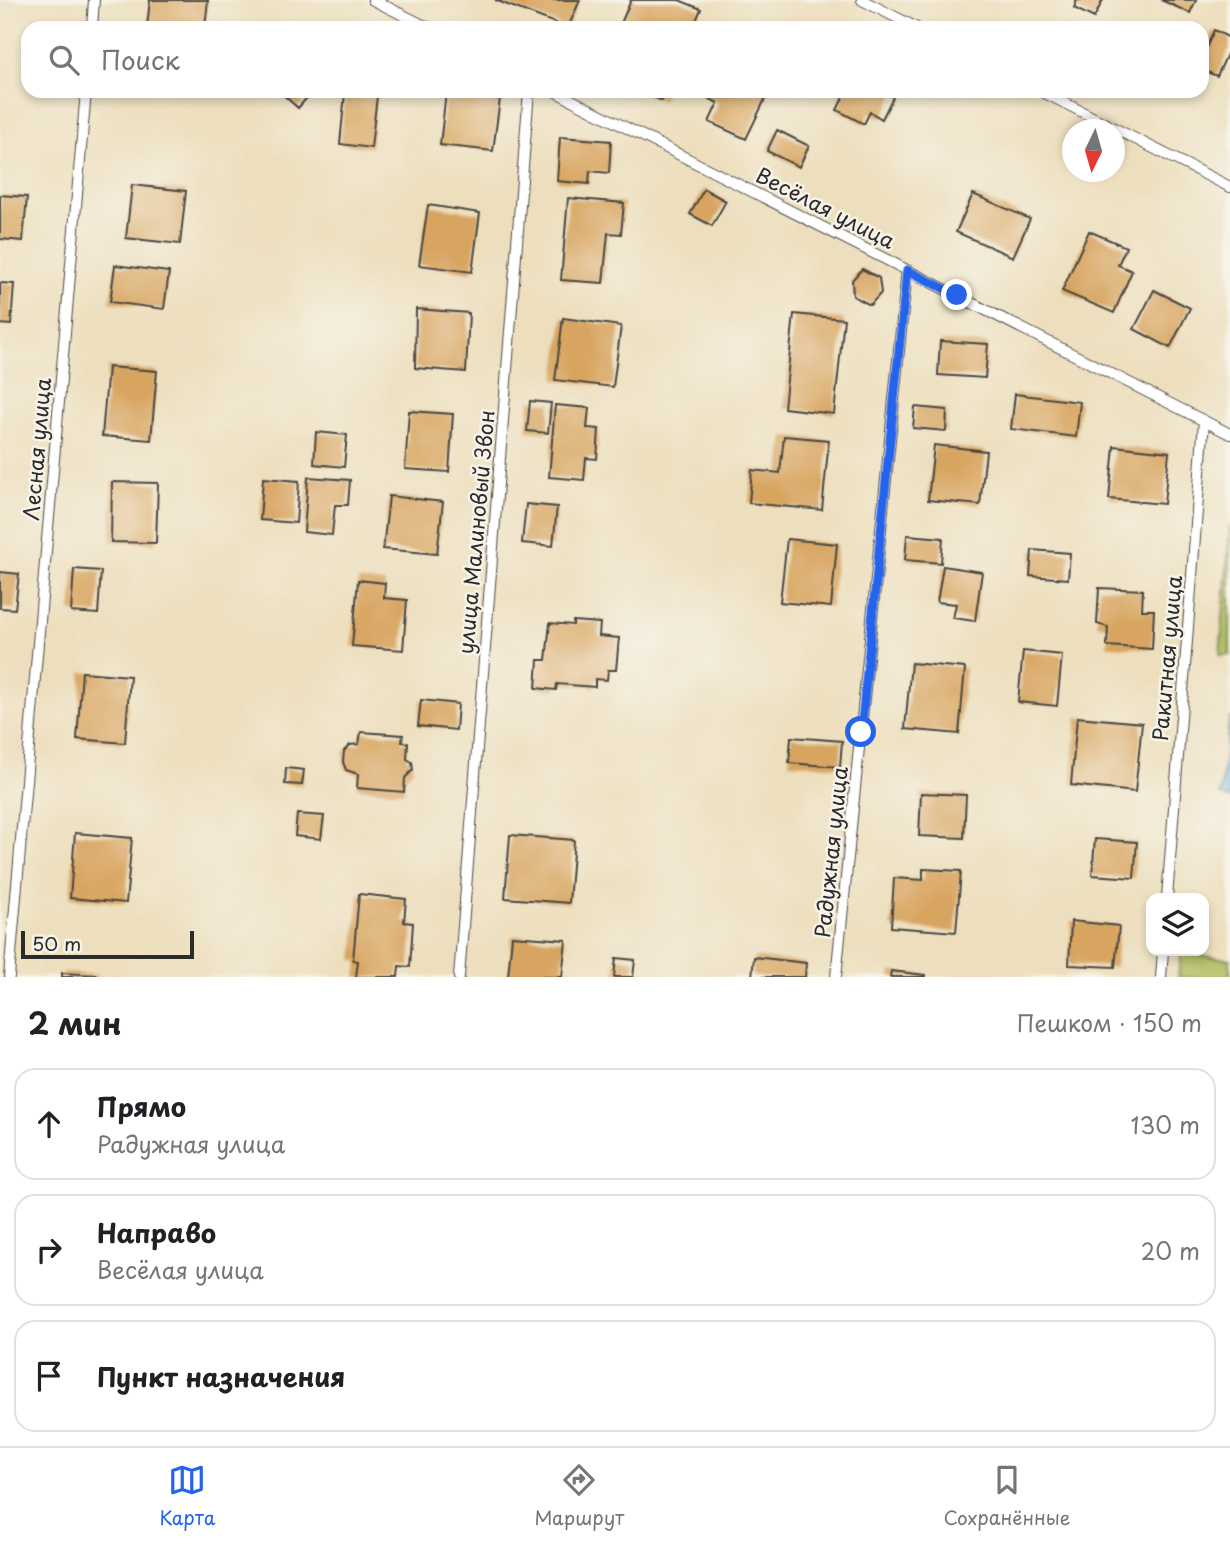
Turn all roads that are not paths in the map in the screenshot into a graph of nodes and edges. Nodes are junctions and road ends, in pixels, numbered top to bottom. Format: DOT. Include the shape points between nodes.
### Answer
graph roads {
  1 [pos="94,0"];
  2 [pos="373,0"];
  3 [pos="862,0"];
  4 [pos="92,21"];
  5 [pos="415,21"];
  6 [pos="903,21"];
  7 [pos="85,98"];
  8 [pos="528,98"];
  9 [pos="568,98"];
  10 [pos="1055,98"];
  11 [pos="1230,187"];
  12 [pos="907,270"];
  13 [pos="1204,421"];
  14 [pos="1230,434"];
  15 [pos="1167,893"];
  16 [pos="1163,956"];
  17 [pos="9,977"];
  18 [pos="458,977"];
  19 [pos="836,977"];
  20 [pos="1161,977"];
  1 -- 4 [label="lane"];
  2 -- 5 [label="lane"];
  3 -- 6 [label="lane"];
  7 -- 17 [label="lane, Лесная улица"];
  8 -- 18 [label="lane, улица Малиновый Звон"];
  9 -- 12 [label="lane, Весёлая улица"];
  10 -- 11 [label="lane"];
  12 -- 13 [label="lane, Весёлая улица"];
  12 -- 19 [label="lane, Радужная улица"];
  13 -- 14 [label="lane, Весёлая улица"];
  13 -- 15 [label="lane, Ракитная улица"];
  16 -- 20 [label="lane"];
}
